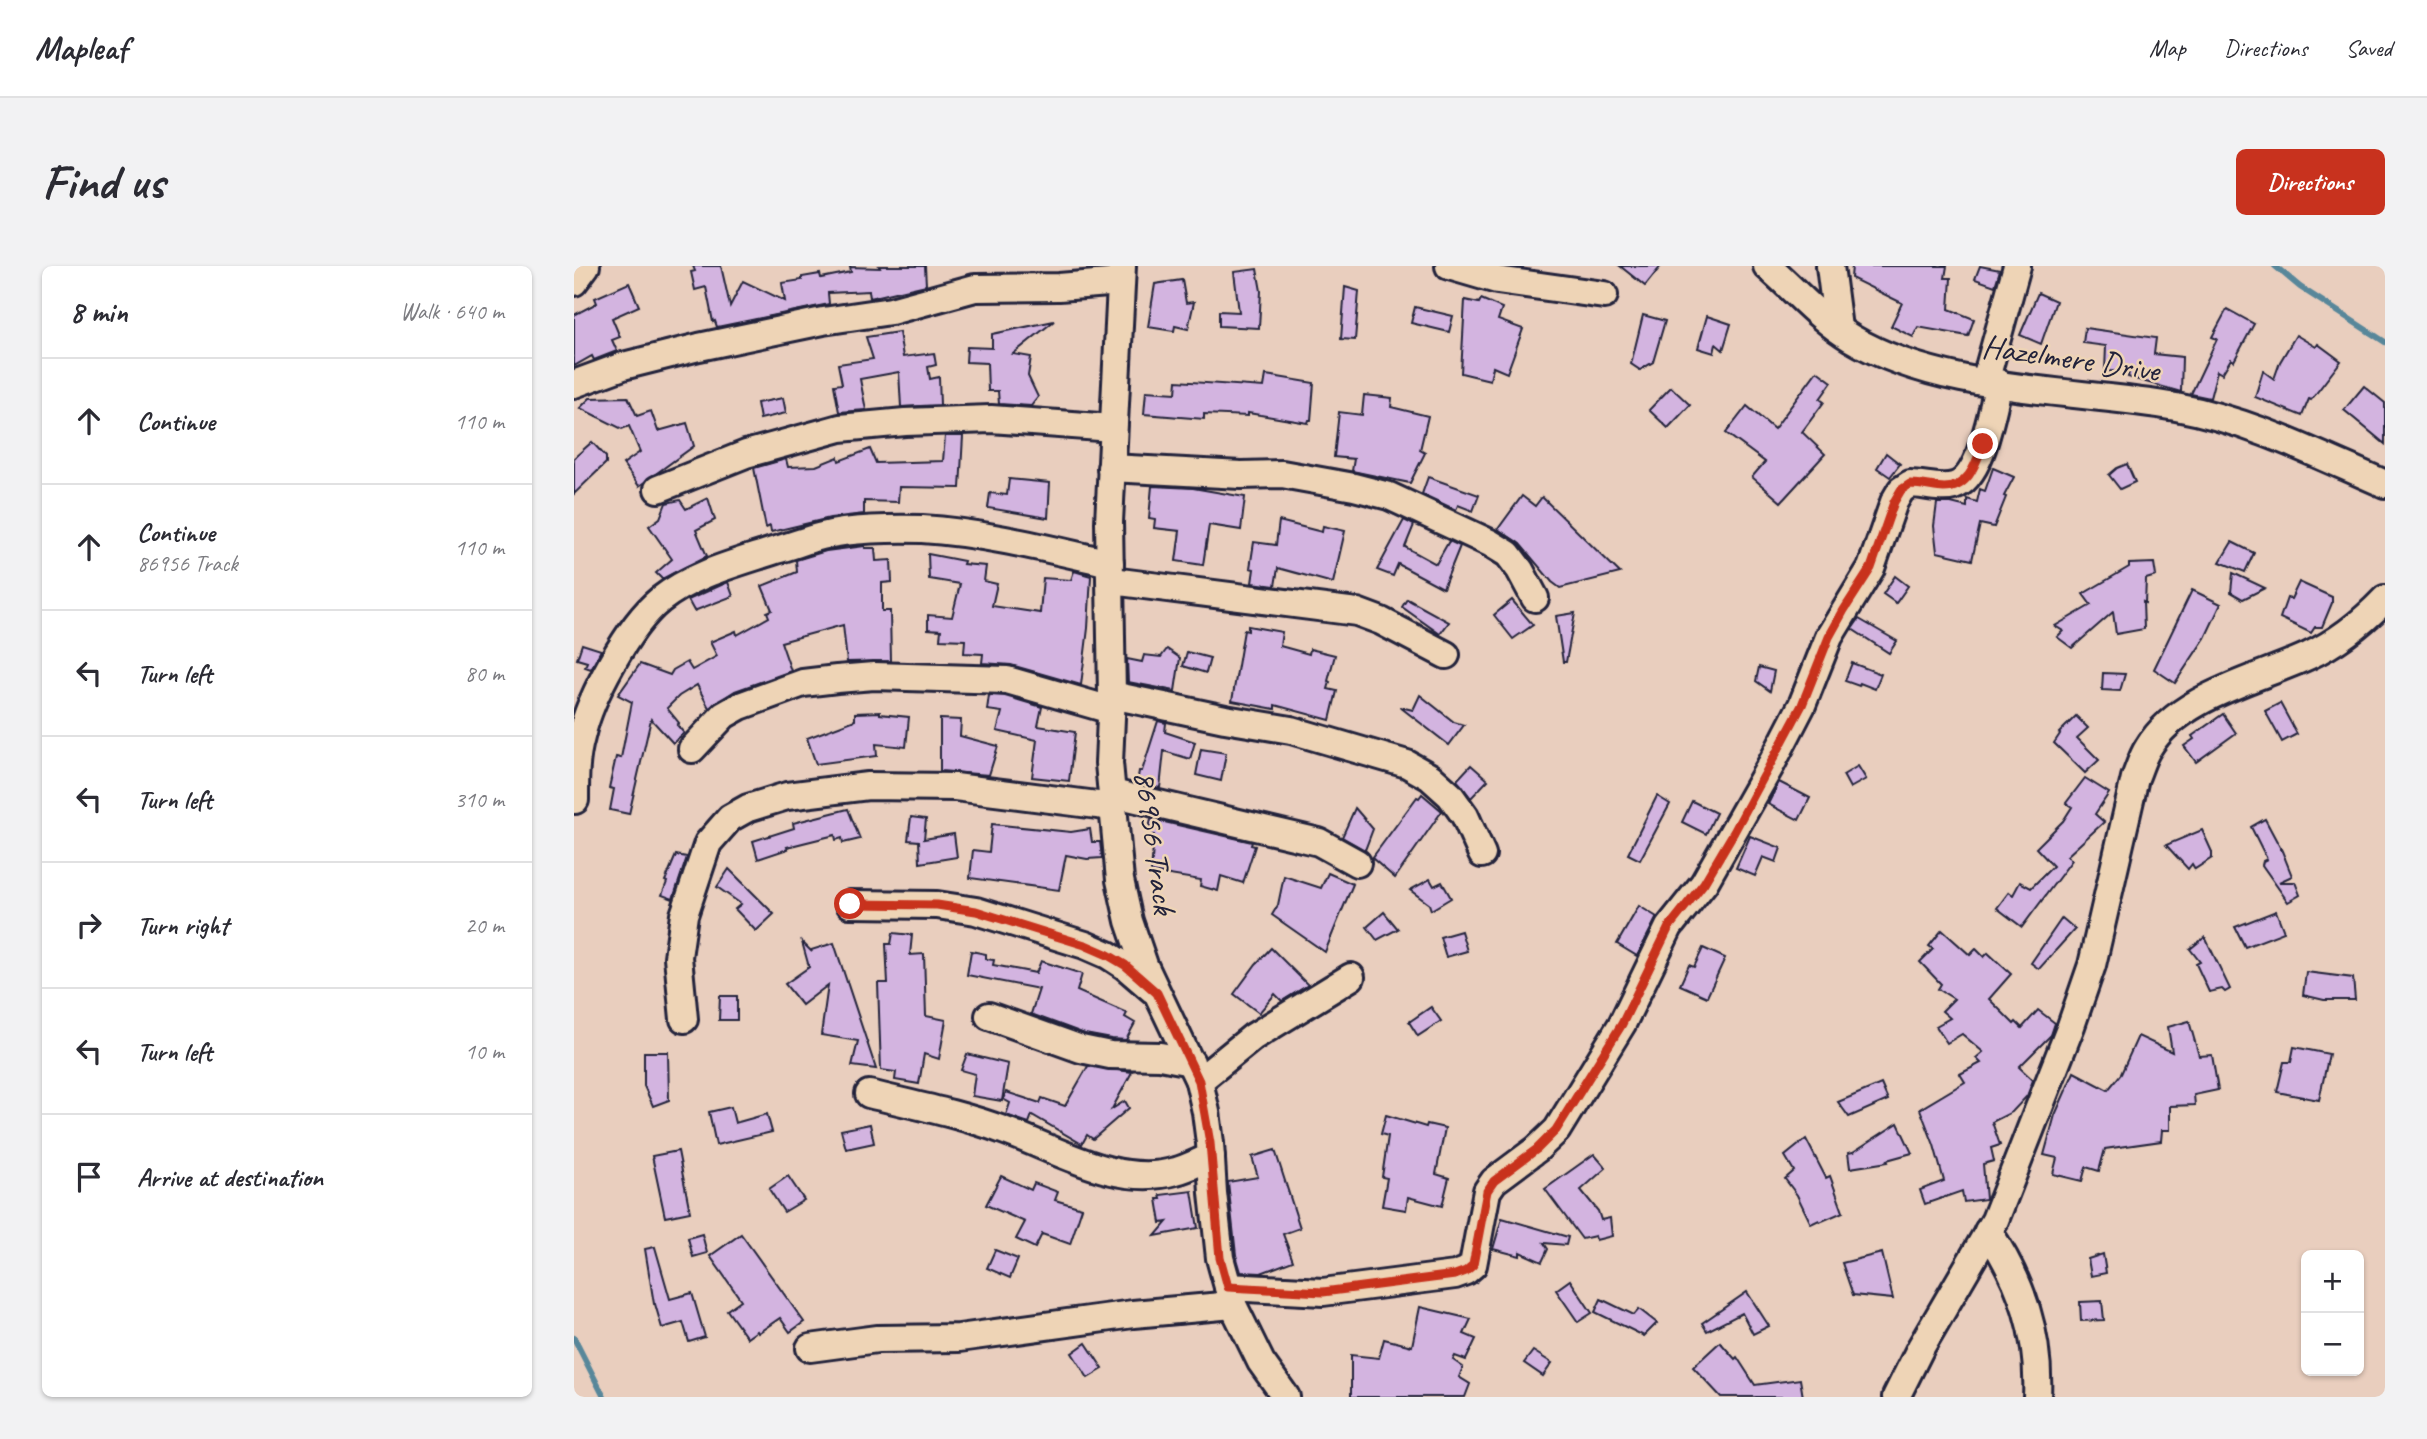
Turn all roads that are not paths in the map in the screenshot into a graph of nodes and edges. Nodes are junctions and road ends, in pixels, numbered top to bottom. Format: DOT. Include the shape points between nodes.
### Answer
graph roads {
  1 [pos="586,266"];
  2 [pos="1449,266"];
  3 [pos="1767,266"];
  4 [pos="1830,266"];
  5 [pos="2017,266"];
  6 [pos="1122,274"];
  7 [pos="574,282"];
  8 [pos="1604,295"];
  9 [pos="1838,328"];
  10 [pos="1992,383"];
  11 [pos="574,384"];
  12 [pos="1113,428"];
  13 [pos="1111,468"];
  14 [pos="2385,484"];
  15 [pos="658,489"];
  16 [pos="1111,572"];
  17 [pos="1535,598"];
  18 [pos="2385,599"];
  19 [pos="1446,655"];
  20 [pos="1111,703"];
  21 [pos="692,749"];
  22 [pos="575,800"];
  23 [pos="1113,800"];
  24 [pos="1482,854"];
  25 [pos="1357,863"];
  26 [pos="850,904"];
  27 [pos="1351,977"];
  28 [pos="1157,993"];
  29 [pos="989,1016"];
  30 [pos="684,1019"];
  31 [pos="1195,1072"];
  32 [pos="869,1094"];
  33 [pos="1211,1157"];
  34 [pos="1988,1231"];
  35 [pos="1231,1296"];
  36 [pos="810,1348"];
  37 [pos="1286,1397"];
  38 [pos="1896,1397"];
  39 [pos="2037,1397"];
  1 -- 7 [label="street"];
  2 -- 8 [label="street" via="1507,282"];
  3 -- 9 [label="street, Hazelmere Drive"];
  4 -- 9 [label="street"];
  5 -- 10 [label="street"];
  6 -- 11 [label="street" via="1059,287 975,288 891,310 699,347"];
  6 -- 12 [label="street, 86956 Track"];
  9 -- 10 [label="street, Hazelmere Drive" via="1895,358"];
  10 -- 14 [label="street, Hazelmere Drive" via="2178,408 2278,438"];
  10 -- 35 [label="street" via="1983,444 1973,470 1965,481 1944,488 1910,484 1901,490 1871,568 1829,637 1772,764 1704,883 1663,938 1622,1024 1556,1130 1487,1191 1473,1265 1455,1275 1323,1292"];
  12 -- 13 [label="street, 86956 Track"];
  12 -- 15 [label="street" via="991,419 840,428 746,454"];
  13 -- 16 [label="street, 86956 Track"];
  13 -- 17 [label="street" via="1282,474 1389,496 1508,554"];
  16 -- 19 [label="street" via="1357,612"];
  16 -- 20 [label="street, 86956 Track"];
  16 -- 22 [label="street" via="993,537 921,529 823,536 690,581 646,613 621,647 581,734"];
  18 -- 34 [label="street" via="2364,622 2309,656 2184,711 2147,749 2135,778 2092,965"];
  20 -- 21 [label="street" via="1007,680 837,679 803,683 740,706 723,715"];
  20 -- 23 [label="street, 86956 Track"];
  20 -- 24 [label="street" via="1291,730 1407,764 1450,795"];
  23 -- 25 [label="street" via="1319,842"];
  23 -- 28 [label="street, 86956 Track" via="1126,908"];
  23 -- 30 [label="street" via="955,787 868,786 787,796 748,808 730,818 708,843 684,915 678,957"];
  26 -- 28 [label="street" via="937,905 976,911 1108,955"];
  27 -- 31 [label="street"];
  28 -- 31 [label="street, 86956 Track"];
  29 -- 31 [label="street" via="1081,1049 1160,1056"];
  31 -- 33 [label="street, 86956 Track"];
  32 -- 33 [label="street" via="1002,1129 1127,1174 1176,1171"];
  33 -- 35 [label="street, 86956 Track" via="1220,1258"];
  34 -- 38 [label="street"];
  34 -- 39 [label="street" via="2023,1294 2035,1345"];
  35 -- 36 [label="street" via="959,1338 877,1339"];
  35 -- 37 [label="street, 86956 Track" via="1262,1363"];
}
